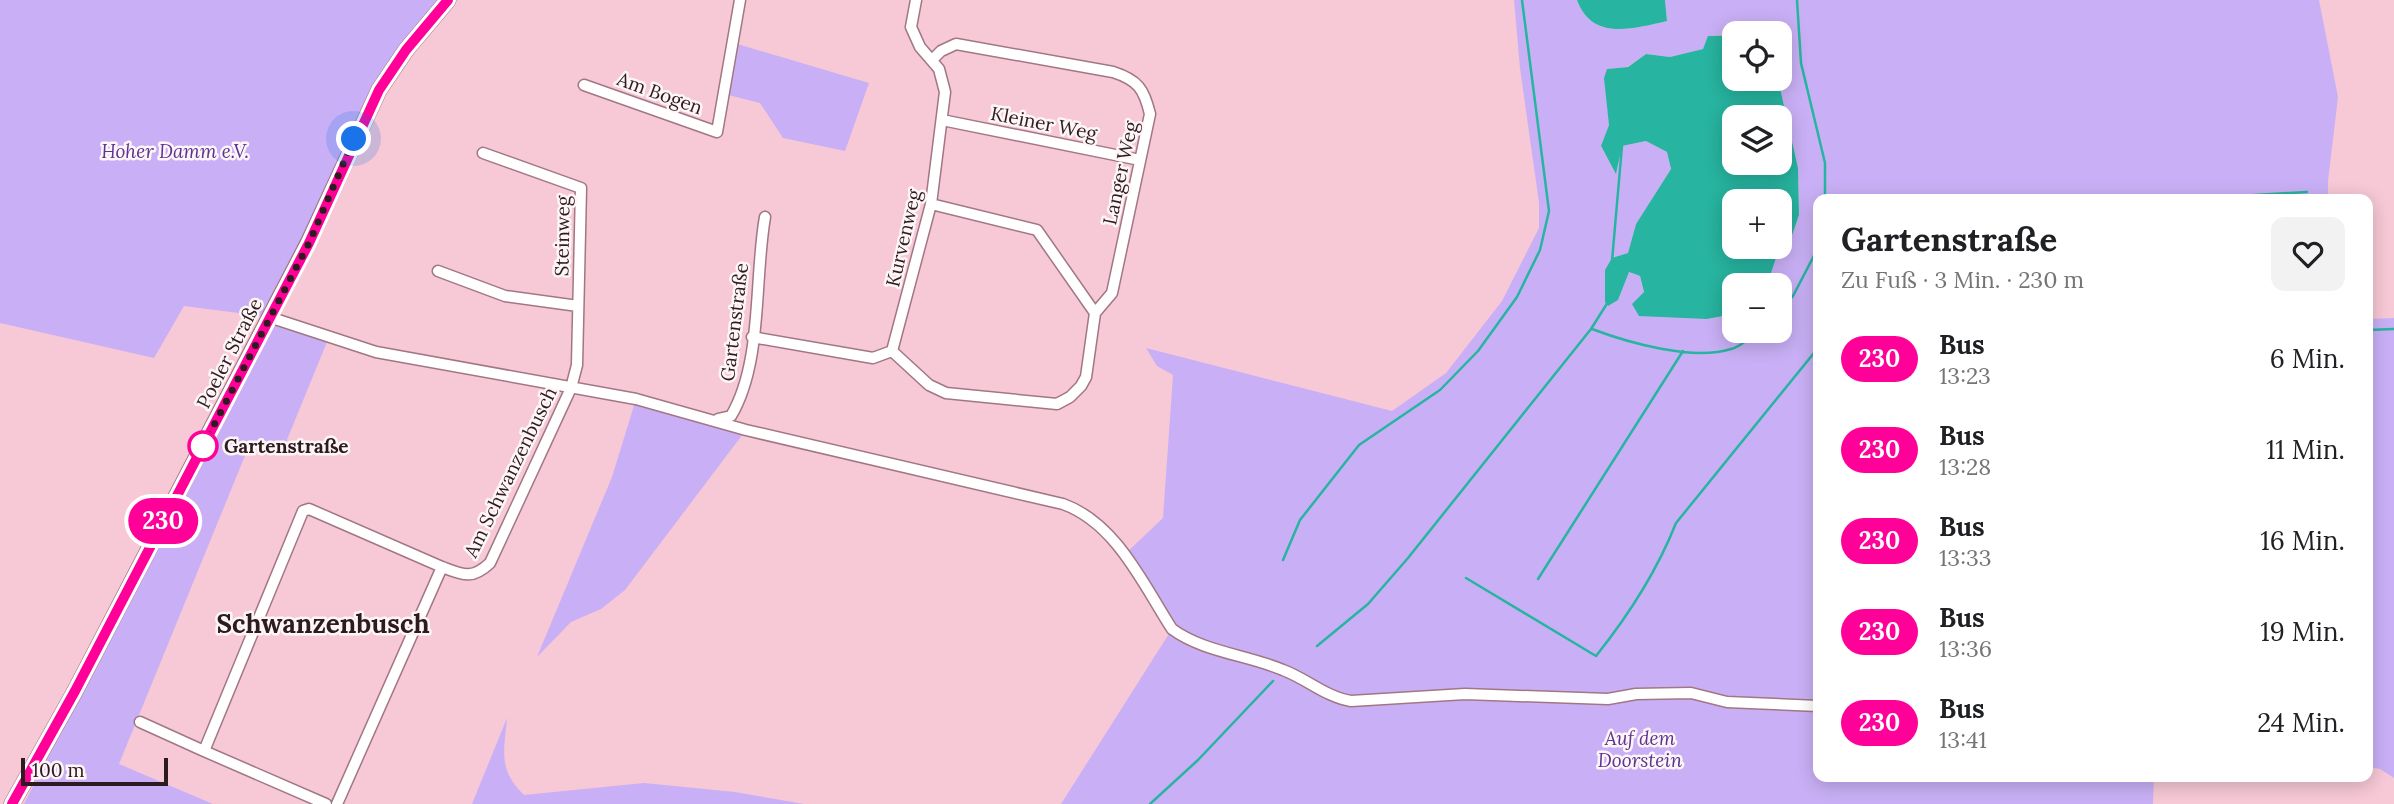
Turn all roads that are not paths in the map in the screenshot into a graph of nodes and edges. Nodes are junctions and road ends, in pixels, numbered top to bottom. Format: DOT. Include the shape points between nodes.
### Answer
graph roads {
  1 [pos="449,0"];
  2 [pos="740,0"];
  3 [pos="916,0"];
  4 [pos="933,59"];
  5 [pos="584,85"];
  6 [pos="942,120"];
  7 [pos="483,153"];
  8 [pos="1140,160"];
  9 [pos="931,204"];
  10 [pos="765,217"];
  11 [pos="438,271"];
  12 [pos="578,306"];
  13 [pos="1095,313"];
  14 [pos="270,317"];
  15 [pos="752,337"];
  16 [pos="892,351"];
  17 [pos="571,388"];
  18 [pos="715,419"];
  19 [pos="442,567"];
  20 [pos="1813,706"];
  21 [pos="141,722"];
  22 [pos="204,751"];
  23 [pos="12,804"];
  24 [pos="326,804"];
  25 [pos="337,804"];
  1 -- 14 [label="main road, Poeler Straße" via="379,90"];
  2 -- 5 [label="street, Am Bogen" via="717,132"];
  3 -- 4 [label="street, Kurvenweg" via="911,27 920,47"];
  4 -- 6 [label="street, Kurvenweg" via="944,92"];
  4 -- 8 [label="street, Langer Weg" via="956,44 1131,78 1141,86 1150,114"];
  6 -- 8 [label="street, Kleiner Weg"];
  6 -- 9 [label="street, Kurvenweg"];
  7 -- 12 [label="street, Steinweg" via="581,187"];
  8 -- 13 [label="street, Langer Weg" via="1112,293"];
  9 -- 13 [label="street" via="1037,230"];
  9 -- 16 [label="street, Kurvenweg"];
  10 -- 15 [label="street, Gartenstraße"];
  11 -- 12 [label="street" via="505,296"];
  12 -- 17 [label="street, Steinweg" via="577,365"];
  13 -- 16 [label="street, Langer Weg" via="1086,377 1070,397 1057,404 946,393 929,386"];
  14 -- 17 [label="street" via="376,352"];
  14 -- 23 [label="main road, Poeler Straße"];
  15 -- 16 [label="street" via="873,358"];
  15 -- 18 [label="street, Gartenstraße" via="741,398 731,416"];
  17 -- 18 [label="street"];
  17 -- 19 [label="street, Am Schwanzenbusch" via="489,563 478,575 467,577"];
  18 -- 20 [label="street" via="1086,512 1124,555 1172,629 1288,672 1336,699 1465,694 1608,699 1691,693 1727,702"];
  19 -- 22 [label="street, Am Schwanzenbusch" via="309,509 303,511"];
  19 -- 25 [label="street, Am Schwanzenbusch"];
  21 -- 22 [label="street"];
  22 -- 24 [label="street"];
}
